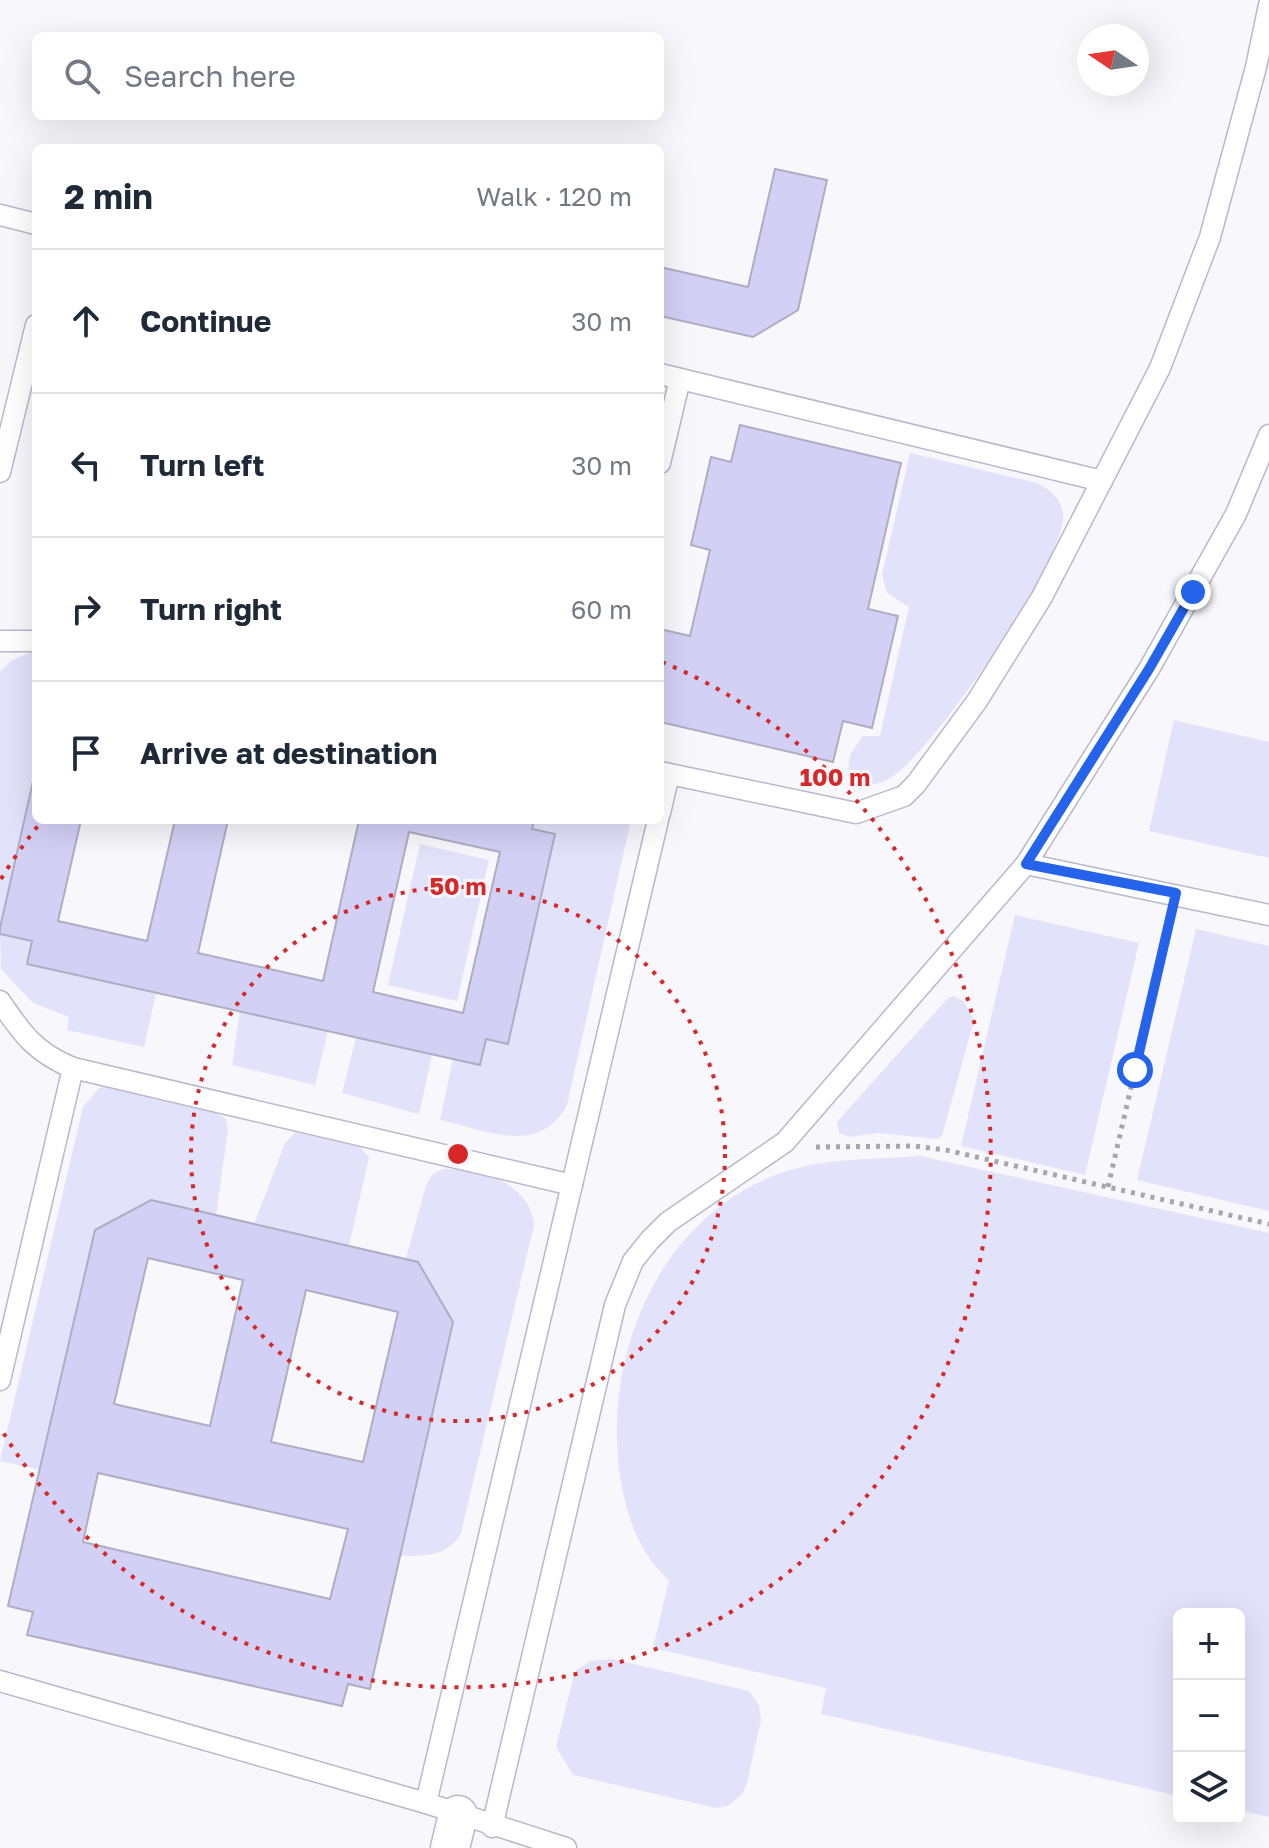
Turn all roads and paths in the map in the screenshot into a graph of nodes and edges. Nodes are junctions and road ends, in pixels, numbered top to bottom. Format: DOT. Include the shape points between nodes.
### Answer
graph roads {
  1 [pos="1269,5"];
  2 [pos="1263,70"];
  3 [pos="0,215"];
  4 [pos="32,223"];
  5 [pos="32,341"];
  6 [pos="670,377"];
  7 [pos="664,429"];
  8 [pos="1269,435"];
  9 [pos="0,472"];
  10 [pos="1102,481"];
  11 [pos="0,641"];
  12 [pos="32,641"];
  13 [pos="665,773"];
  14 [pos="657,824"];
  15 [pos="1026,864"];
  16 [pos="1176,893"];
  17 [pos="1269,915"];
  18 [pos="0,1001"];
  19 [pos="73,1068"];
  20 [pos="785,1142"];
  21 [pos="572,1185"];
  22 [pos="1108,1187"];
  23 [pos="1269,1224"];
  24 [pos="0,1377"];
  25 [pos="0,1681"];
  26 [pos="457,1823"];
  27 [pos="566,1848"];
  1 -- 2 [label="lane"];
  2 -- 10 [label="lane" via="1210,237 1160,368"];
  3 -- 4 [label="lane"];
  5 -- 9 [label="lane"];
  6 -- 7 [label="lane"];
  6 -- 10 [label="lane"];
  8 -- 15 [label="lane" via="1236,514 1149,669"];
  10 -- 13 [label="lane" via="1042,597 977,701 904,796 856,813"];
  11 -- 12 [label="lane"];
  14 -- 21 [label="lane"];
  15 -- 16 [label="lane"];
  15 -- 20 [label="lane"];
  16 -- 17 [label="lane"];
  16 -- 22 [label="path"];
  18 -- 19 [label="lane" via="47,1058"];
  19 -- 21 [label="lane"];
  19 -- 24 [label="lane"];
  20 -- 22 [label="path" via="946,1150"];
  20 -- 26 [label="lane" via="668,1222 633,1261"];
  21 -- 26 [label="lane"];
  22 -- 23 [label="path"];
  25 -- 26 [label="lane"];
  26 -- 27 [label="lane"];
}
